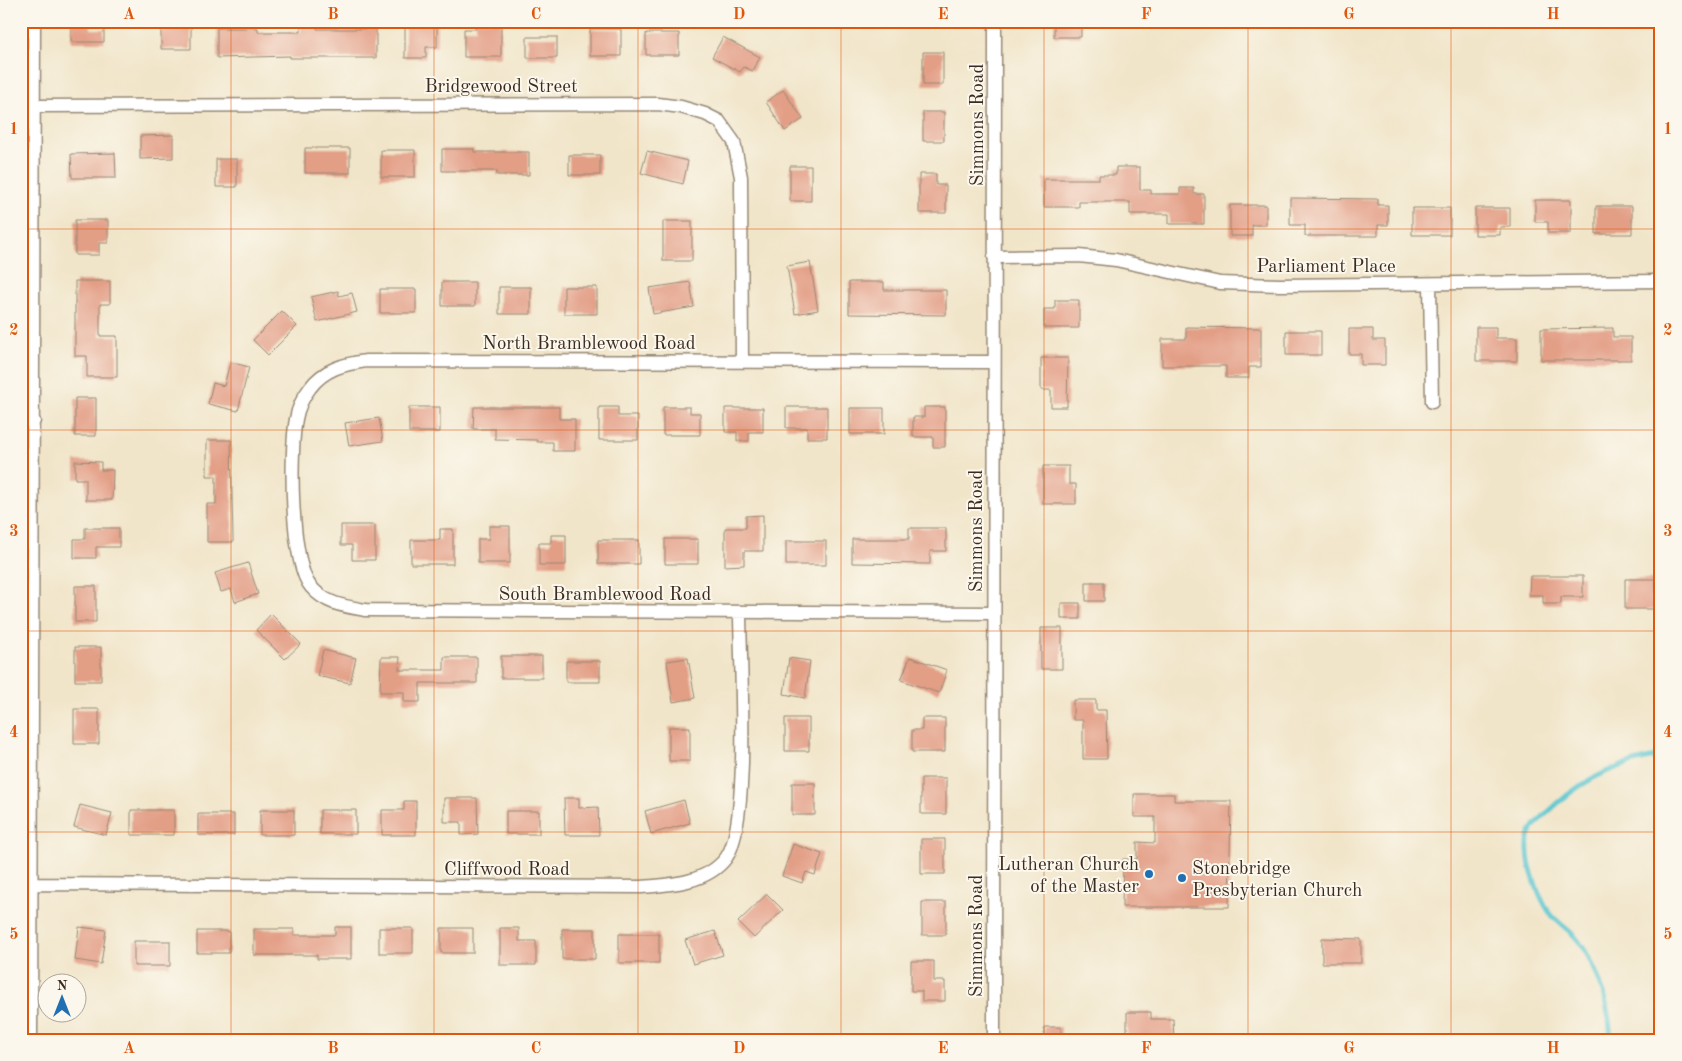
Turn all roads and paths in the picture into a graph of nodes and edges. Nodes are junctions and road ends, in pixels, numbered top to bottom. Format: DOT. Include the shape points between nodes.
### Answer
graph roads {
  1 [pos="34,21"];
  2 [pos="995,21"];
  3 [pos="34,106"];
  4 [pos="994,257"];
  5 [pos="1661,281"];
  6 [pos="1430,284"];
  7 [pos="742,361"];
  8 [pos="994,362"];
  9 [pos="1432,402"];
  10 [pos="28,420"];
  11 [pos="294,502"];
  12 [pos="740,612"];
  13 [pos="994,613"];
  14 [pos="32,884"];
  15 [pos="31,1040"];
  16 [pos="994,1040"];
  1 -- 3 [label="street"];
  2 -- 4 [label="street, Simmons Road"];
  3 -- 7 [label="street, Bridgewood Street" via="658,104 693,110 718,121 738,153 742,212"];
  3 -- 10 [label="street"];
  4 -- 6 [label="street, Parliament Place" via="1079,256 1116,260 1220,283"];
  4 -- 8 [label="street, Simmons Road"];
  5 -- 6 [label="street, Parliament Place"];
  6 -- 9 [label="street"];
  7 -- 8 [label="street, North Bramblewood Road"];
  7 -- 11 [label="street, North Bramblewood Road" via="412,360 343,364 318,378 300,407 294,442"];
  8 -- 13 [label="street, Simmons Road"];
  10 -- 14 [label="street"];
  11 -- 12 [label="street, South Bramblewood Road" via="296,551 303,575 317,594 334,605 364,610"];
  12 -- 13 [label="street, South Bramblewood Road"];
  12 -- 14 [label="street, Cliffwood Road" via="740,812 736,836 726,859 711,871 689,881 642,887"];
  13 -- 16 [label="street, Simmons Road"];
  14 -- 15 [label="street"];
}
